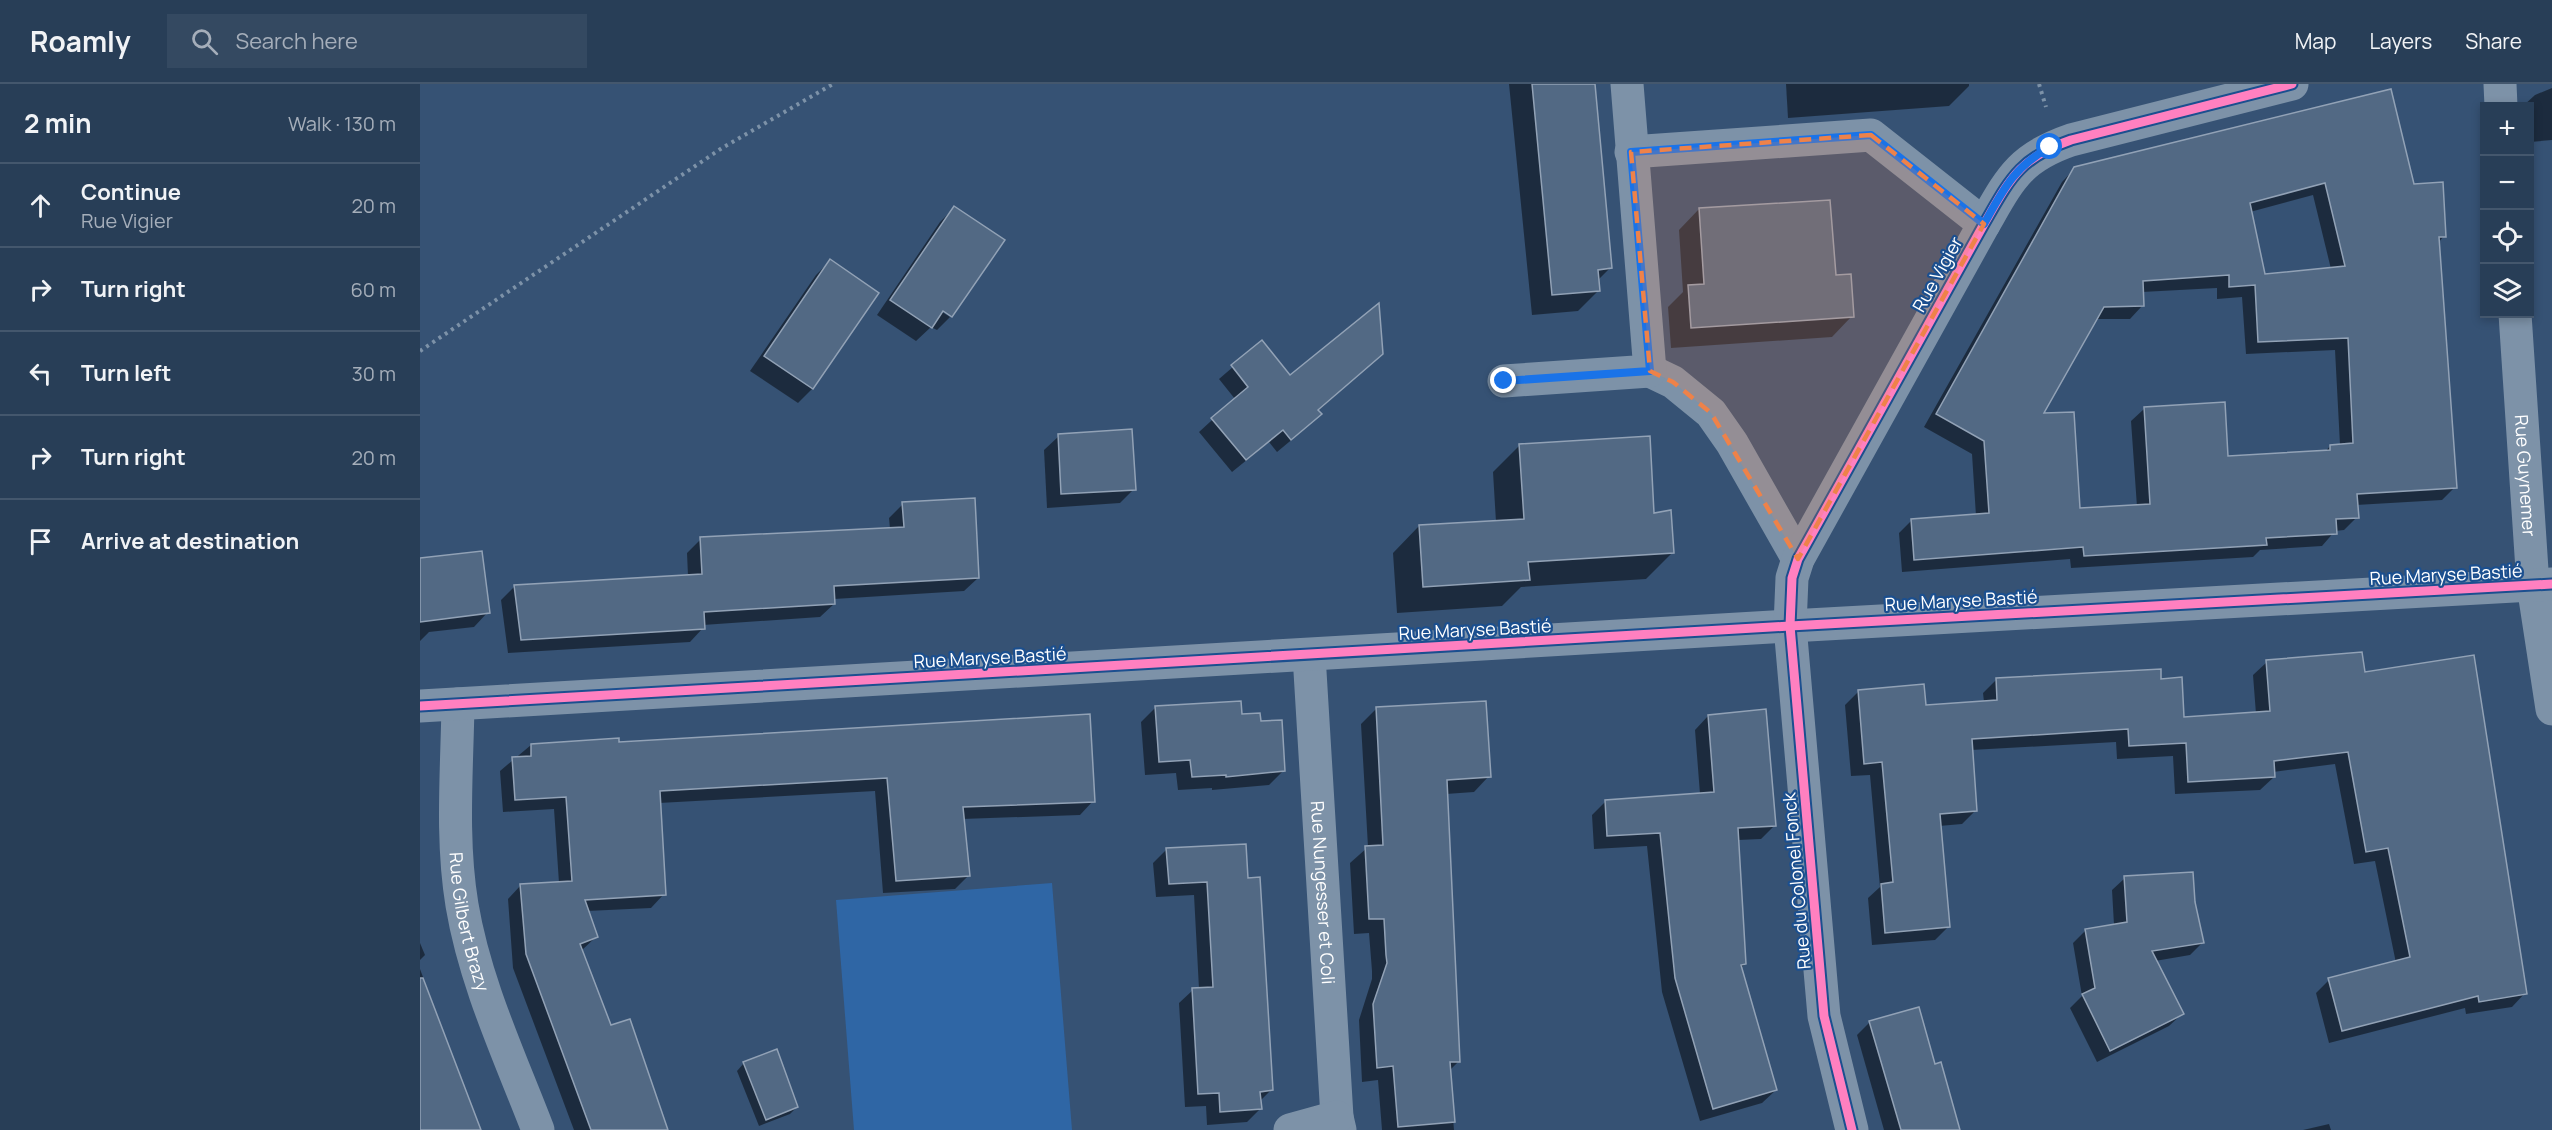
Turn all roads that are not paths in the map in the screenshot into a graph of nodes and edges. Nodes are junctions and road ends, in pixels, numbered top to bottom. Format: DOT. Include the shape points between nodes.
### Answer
graph roads {
  1 [pos="1627,84"];
  2 [pos="2292,84"];
  3 [pos="2500,84"];
  4 [pos="2501,102"];
  5 [pos="1631,152"];
  6 [pos="1984,224"];
  7 [pos="2515,318"];
  8 [pos="1650,371"];
  9 [pos="1504,381"];
  10 [pos="1798,559"];
  11 [pos="2542,585"];
  12 [pos="1790,626"];
  13 [pos="1308,656"];
  14 [pos="458,704"];
  15 [pos="420,706"];
  16 [pos="2552,709"];
  17 [pos="1339,1123"];
  18 [pos="538,1130"];
  19 [pos="1290,1130"];
  20 [pos="1852,1130"];
  1 -- 5 [label="street"];
  2 -- 6 [label="street, Rue Vigier" via="2050,147 2017,170"];
  3 -- 4 [label="street"];
  5 -- 6 [label="street" via="1871,135"];
  5 -- 8 [label="street"];
  6 -- 10 [label="street, Rue Vigier"];
  7 -- 11 [label="street, Rue Guynemer"];
  8 -- 9 [label="street"];
  8 -- 10 [label="street" via="1673,382 1711,413"];
  10 -- 12 [label="street, Rue Vigier" via="1792,578"];
  11 -- 12 [label="street, Rue Maryse Bastié"];
  11 -- 16 [label="street, Rue Guynemer"];
  12 -- 13 [label="street, Rue Maryse Bastié"];
  12 -- 20 [label="street, Rue du Colonel Fonck" via="1824,1016"];
  13 -- 14 [label="street, Rue Maryse Bastié"];
  13 -- 17 [label="street, Rue Nungesser et Coli"];
  14 -- 15 [label="street, Rue Maryse Bastié"];
  14 -- 18 [label="street, Rue Gilbert Brazy" via="456,807 462,905 485,992"];
  17 -- 19 [label="street"];
}
